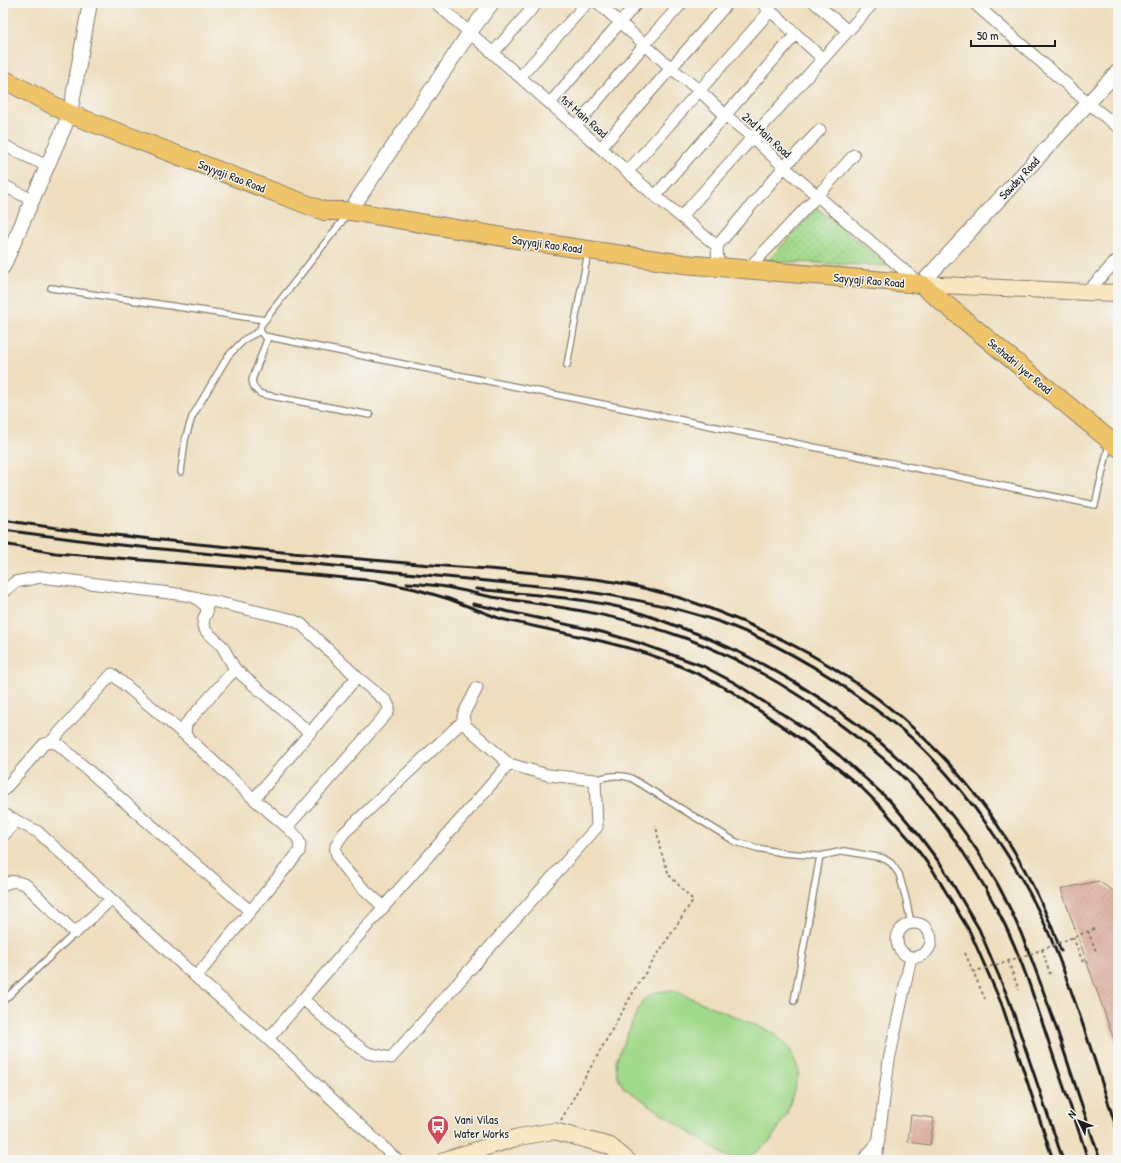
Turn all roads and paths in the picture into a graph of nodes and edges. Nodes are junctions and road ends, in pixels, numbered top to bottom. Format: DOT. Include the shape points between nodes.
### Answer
graph roads {
  1 [pos="90,3"];
  2 [pos="492,3"];
  3 [pos="537,3"];
  4 [pos="587,3"];
  5 [pos="598,3"];
  6 [pos="637,3"];
  7 [pos="682,3"];
  8 [pos="728,3"];
  9 [pos="815,3"];
  10 [pos="873,3"];
  11 [pos="974,3"];
  12 [pos="438,4"];
  13 [pos="766,7"];
  14 [pos="620,23"];
  15 [pos="848,31"];
  16 [pos="470,32"];
  17 [pos="796,34"];
  18 [pos="644,44"];
  19 [pos="493,53"];
  20 [pos="823,58"];
  21 [pos="670,67"];
  22 [pos="1118,71"];
  23 [pos="520,77"];
  24 [pos="3,79"];
  25 [pos="700,91"];
  26 [pos="550,103"];
  27 [pos="1088,103"];
  28 [pos="70,114"];
  29 [pos="725,115"];
  30 [pos="576,126"];
  31 [pos="1118,127"];
  32 [pos="820,130"];
  33 [pos="752,137"];
  34 [pos="3,144"];
  35 [pos="601,148"];
  36 [pos="854,154"];
  37 [pos="47,166"];
  38 [pos="784,167"];
  39 [pos="628,171"];
  40 [pos="3,185"];
  41 [pos="818,195"];
  42 [pos="655,196"];
  43 [pos="32,200"];
  44 [pos="350,211"];
  45 [pos="681,217"];
  46 [pos="717,246"];
  47 [pos="588,250"];
  48 [pos="1118,259"];
  49 [pos="718,266"];
  50 [pos="3,267"];
  51 [pos="748,269"];
  52 [pos="921,284"];
  53 [pos="51,288"];
  54 [pos="1088,292"];
  55 [pos="1118,293"];
  56 [pos="265,320"];
  57 [pos="260,331"];
  58 [pos="268,337"];
  59 [pos="566,365"];
  60 [pos="370,415"];
  61 [pos="1114,444"];
  62 [pos="181,472"];
  63 [pos="3,592"];
  64 [pos="196,597"];
  65 [pos="235,669"];
  66 [pos="357,677"];
  67 [pos="477,688"];
  68 [pos="463,721"];
  69 [pos="310,733"];
  70 [pos="185,735"];
  71 [pos="51,742"];
  72 [pos="509,764"];
  73 [pos="595,780"];
  74 [pos="3,791"];
  75 [pos="254,799"];
  76 [pos="3,814"];
  77 [pos="14,819"];
  78 [pos="656,825"];
  79 [pos="287,827"];
  80 [pos="3,836"];
  81 [pos="820,856"];
  82 [pos="3,884"];
  83 [pos="110,900"];
  84 [pos="384,907"];
  85 [pos="250,911"];
  86 [pos="911,923"];
  87 [pos="1094,929"];
  88 [pos="1088,931"];
  89 [pos="75,933"];
  90 [pos="1073,937"];
  91 [pos="1042,949"];
  92 [pos="1096,951"];
  93 [pos="965,953"];
  94 [pos="912,957"];
  95 [pos="1008,961"];
  96 [pos="1084,965"];
  97 [pos="973,972"];
  98 [pos="1050,974"];
  99 [pos="196,977"];
  100 [pos="1019,990"];
  101 [pos="303,999"];
  102 [pos="985,1000"];
  103 [pos="794,1001"];
  104 [pos="3,1002"];
  105 [pos="268,1040"];
  106 [pos="554,1131"];
  107 [pos="879,1140"];
  108 [pos="397,1160"];
  109 [pos="445,1160"];
  110 [pos="628,1160"];
  111 [pos="863,1160"];
  112 [pos="876,1160"];
  1 -- 28 [label="street"];
  2 -- 16 [label="street"];
  3 -- 19 [label="street"];
  4 -- 23 [label="street"];
  5 -- 14 [label="street, 2nd Main Road"];
  6 -- 14 [label="street"];
  7 -- 18 [label="street"];
  8 -- 21 [label="street"];
  9 -- 15 [label="street"];
  10 -- 15 [label="street"];
  11 -- 27 [label="street"];
  12 -- 16 [label="street, 1st Main Road"];
  13 -- 17 [label="street"];
  13 -- 25 [label="street"];
  14 -- 18 [label="street, 2nd Main Road"];
  14 -- 26 [label="street"];
  15 -- 20 [label="street"];
  16 -- 19 [label="street, 1st Main Road"];
  16 -- 44 [label="street"];
  17 -- 20 [label="street"];
  17 -- 29 [label="street"];
  18 -- 21 [label="street, 2nd Main Road"];
  18 -- 30 [label="street"];
  19 -- 23 [label="street, 1st Main Road"];
  20 -- 33 [label="street"];
  21 -- 25 [label="street, 2nd Main Road"];
  21 -- 35 [label="street"];
  22 -- 27 [label="street, Sawdey Road"];
  23 -- 26 [label="street, 1st Main Road"];
  24 -- 28 [label="main road, Sayyaji Rao Road"];
  25 -- 29 [label="street, 2nd Main Road"];
  25 -- 39 [label="street"];
  26 -- 30 [label="street, 1st Main Road"];
  27 -- 31 [label="street"];
  27 -- 52 [label="street, Sawdey Road"];
  28 -- 37 [label="street"];
  28 -- 44 [label="main road, Sayyaji Rao Road" via="324,211"];
  29 -- 33 [label="street, 2nd Main Road"];
  29 -- 42 [label="street"];
  30 -- 35 [label="street, 1st Main Road"];
  32 -- 38 [label="street"];
  33 -- 38 [label="street, 2nd Main Road"];
  33 -- 45 [label="street"];
  34 -- 37 [label="street"];
  35 -- 39 [label="street, 1st Main Road"];
  36 -- 41 [label="street"];
  37 -- 43 [label="street"];
  38 -- 41 [label="street, 2nd Main Road"];
  38 -- 46 [label="street"];
  39 -- 42 [label="street, 1st Main Road"];
  40 -- 43 [label="street"];
  41 -- 51 [label="street"];
  41 -- 52 [label="street, 2nd Main Road"];
  42 -- 45 [label="street, 1st Main Road"];
  43 -- 50 [label="street"];
  44 -- 47 [label="main road, Sayyaji Rao Road"];
  44 -- 56 [label="lane"];
  45 -- 46 [label="street, 1st Main Road"];
  46 -- 49 [label="street"];
  47 -- 49 [label="main road, Sayyaji Rao Road" via="684,264"];
  47 -- 59 [label="lane"];
  48 -- 54 [label="street"];
  49 -- 51 [label="main road, Sayyaji Rao Road"];
  51 -- 52 [label="main road, Sayyaji Rao Road"];
  52 -- 54 [label="main road, Sayyaji Rao Road"];
  52 -- 61 [label="main road, Seshadri Iyer Road"];
  53 -- 56 [label="lane"];
  54 -- 55 [label="main road, Sayyaji Rao Road"];
  56 -- 57 [label="lane"];
  57 -- 58 [label="lane"];
  57 -- 62 [label="lane" via="245,339 228,356 192,417 184,440"];
  58 -- 60 [label="lane" via="252,380 256,390 261,394"];
  58 -- 61 [label="lane" via="1095,505"];
  63 -- 64 [label="street" via="15,582 41,577"];
  64 -- 65 [label="street" via="206,606 208,612 203,626 222,646"];
  64 -- 66 [label="street" via="290,618 301,624"];
  65 -- 69 [label="street"];
  65 -- 70 [label="street" via="186,724"];
  66 -- 69 [label="street"];
  66 -- 79 [label="street" via="386,701 388,712"];
  67 -- 68 [label="street" via="464,713"];
  68 -- 72 [label="street"];
  68 -- 84 [label="street" via="344,833 336,846 336,855 342,867"];
  69 -- 75 [label="street"];
  70 -- 71 [label="street" via="112,674"];
  70 -- 75 [label="street"];
  71 -- 74 [label="street" via="40,748"];
  71 -- 85 [label="street" via="58,744"];
  72 -- 73 [label="street" via="548,775"];
  72 -- 84 [label="street"];
  73 -- 81 [label="lane" via="620,775 631,778 736,842 783,853"];
  73 -- 101 [label="street" via="597,827 391,1058 368,1053"];
  75 -- 79 [label="street"];
  76 -- 77 [label="street"];
  77 -- 80 [label="street"];
  77 -- 83 [label="street" via="38,832"];
  78 -- 106 [label="path" via="660,849 669,875 693,900 635,989"];
  79 -- 85 [label="street" via="297,837 300,844 299,852"];
  81 -- 86 [label="lane" via="844,851 877,856 887,861 899,874"];
  81 -- 103 [label="lane"];
  82 -- 89 [label="street" via="17,881 26,885"];
  83 -- 89 [label="street"];
  83 -- 99 [label="street"];
  84 -- 101 [label="street"];
  85 -- 99 [label="street"];
  86 -- 94 [label="street" via="899,931 896,942 901,952"];
  86 -- 94 [label="street" via="923,926 930,934 931,940 927,951"];
  87 -- 88 [label="path, bridge"];
  88 -- 90 [label="path, bridge"];
  88 -- 92 [label="path"];
  89 -- 104 [label="lane"];
  90 -- 91 [label="path, bridge"];
  90 -- 96 [label="path"];
  91 -- 95 [label="path, bridge"];
  91 -- 98 [label="path"];
  93 -- 97 [label="path"];
  94 -- 107 [label="street" via="889,1060"];
  95 -- 97 [label="path, bridge"];
  95 -- 100 [label="path"];
  97 -- 102 [label="path"];
  99 -- 105 [label="street"];
  101 -- 105 [label="street"];
  105 -- 108 [label="street"];
  106 -- 109 [label="main road" via="519,1138"];
  106 -- 110 [label="main road" via="610,1146"];
  107 -- 111 [label="street"];
  107 -- 112 [label="street"];
}
